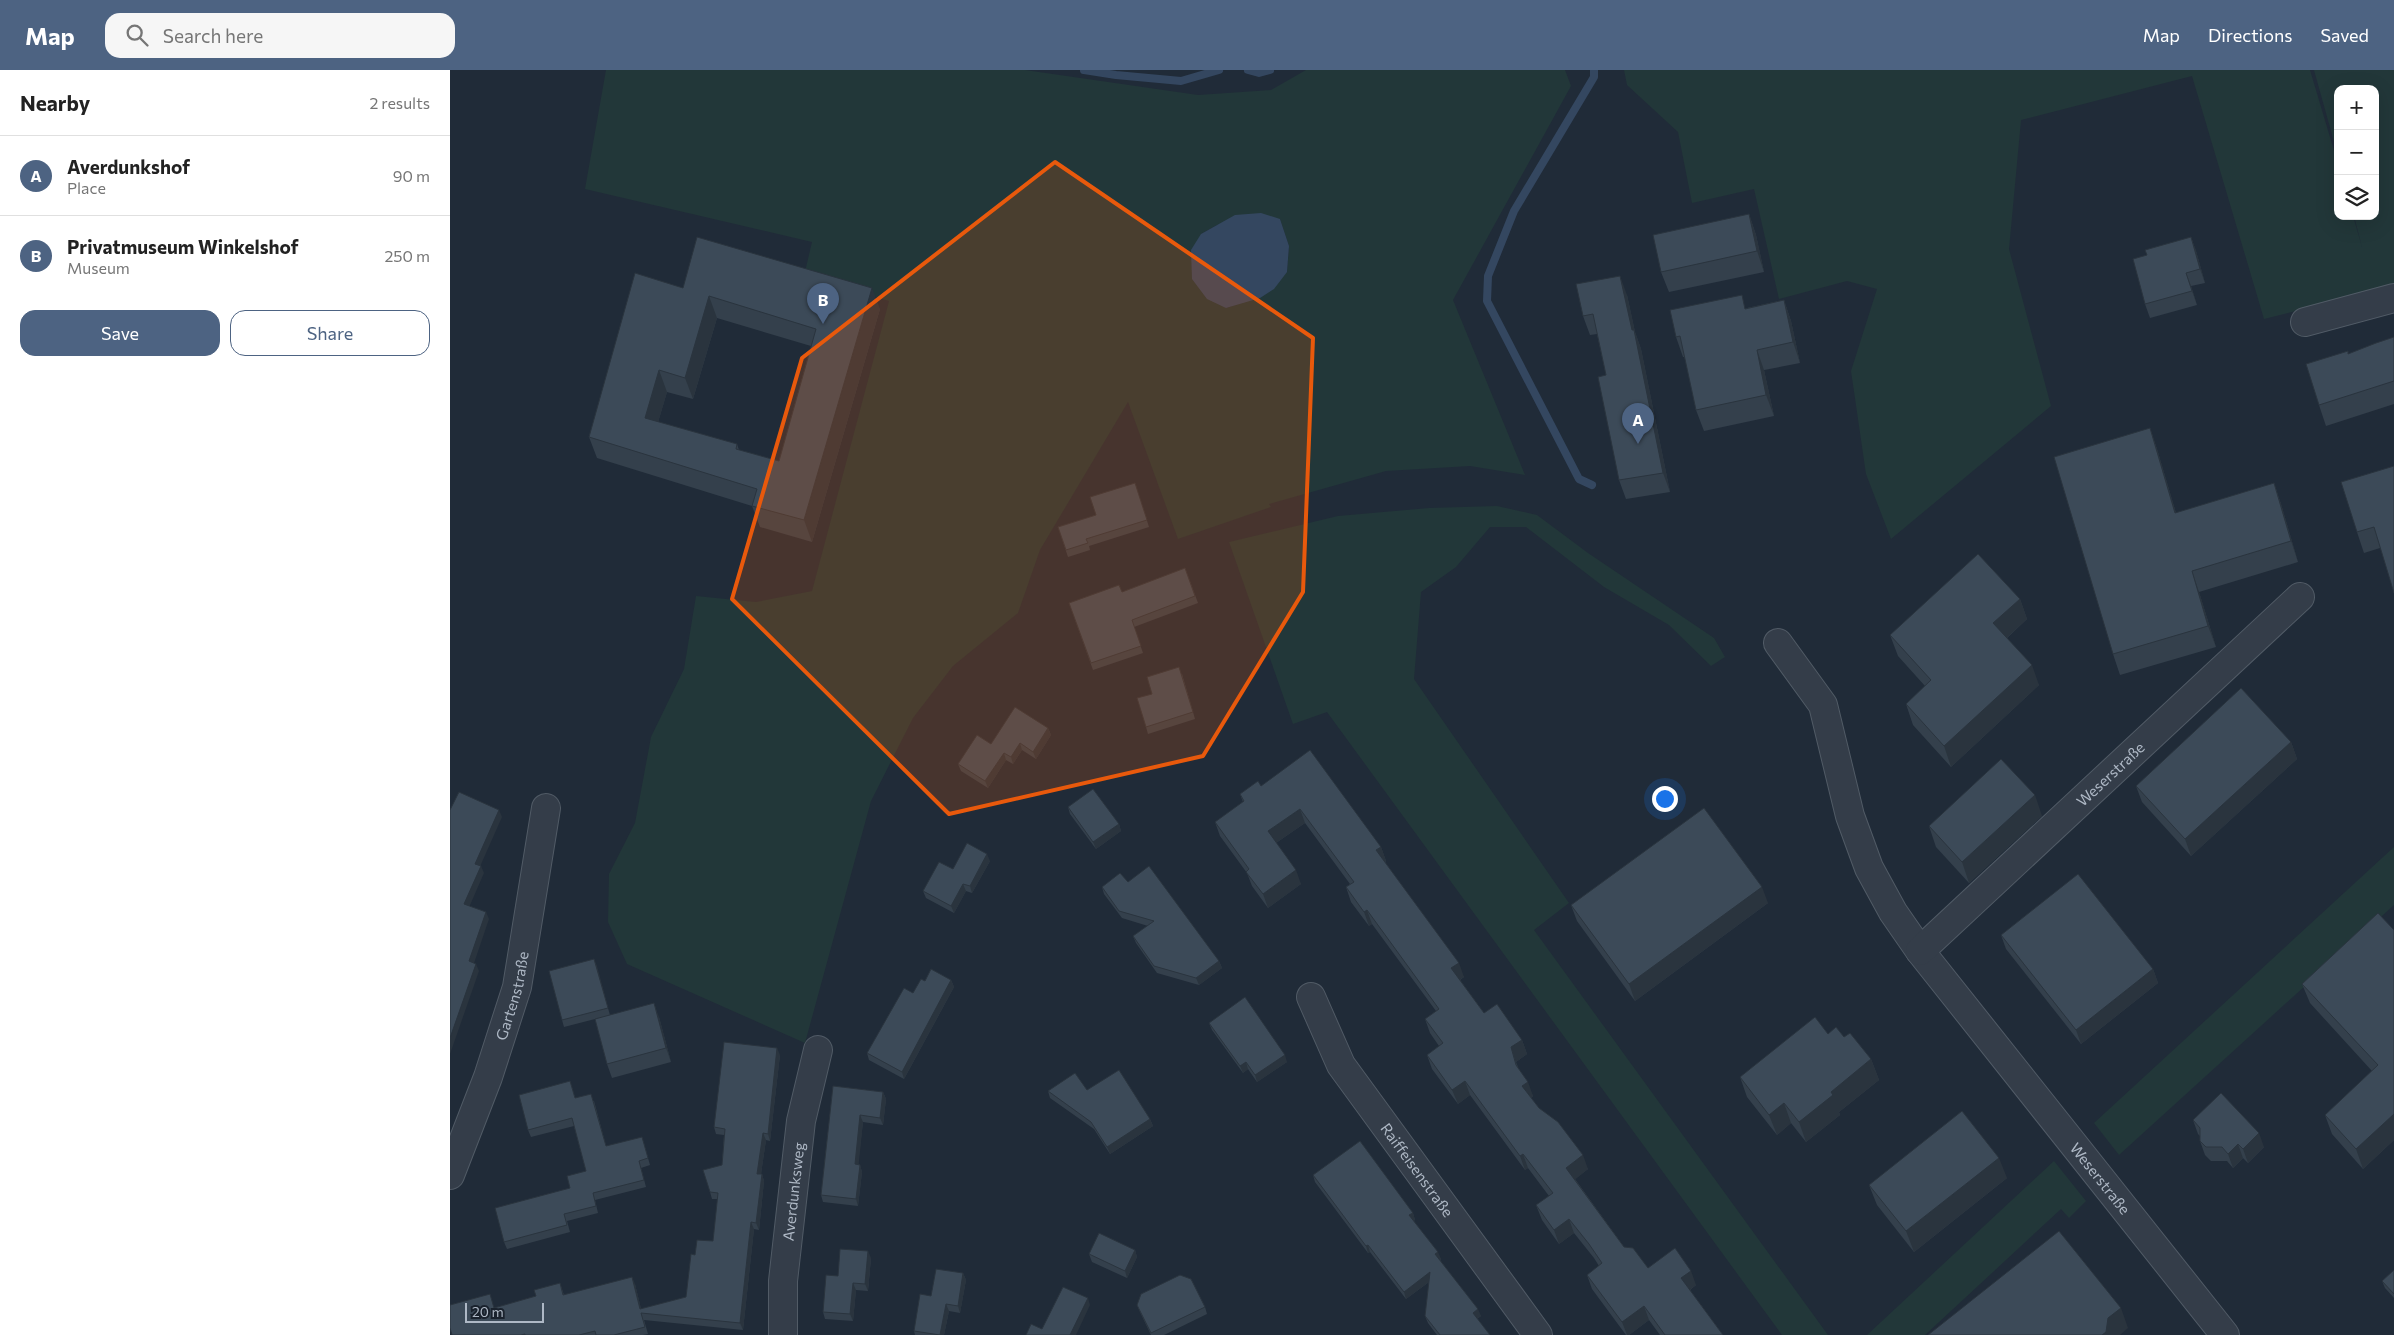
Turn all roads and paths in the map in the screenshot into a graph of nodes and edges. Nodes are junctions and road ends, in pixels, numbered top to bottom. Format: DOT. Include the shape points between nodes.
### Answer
graph roads {
  1 [pos="2394,298"];
  2 [pos="2305,322"];
  3 [pos="2300,597"];
  4 [pos="1778,643"];
  5 [pos="546,808"];
  6 [pos="1920,951"];
  7 [pos="1311,997"];
  8 [pos="818,1050"];
  9 [pos="450,1175"];
  10 [pos="782,1335"];
  11 [pos="1538,1335"];
  12 [pos="2226,1335"];
  1 -- 2 [label="street"];
  3 -- 6 [label="street, Weserstraße"];
  4 -- 6 [label="street, Weserstraße" via="1823,705 1850,816 1869,868 1893,912"];
  5 -- 9 [label="street, Gartenstraße" via="517,987 488,1077"];
  6 -- 12 [label="street, Weserstraße"];
  7 -- 11 [label="street, Raiffeisenstraße" via="1341,1065"];
  8 -- 10 [label="street, Averdunksweg" via="801,1121 784,1281"];
}
